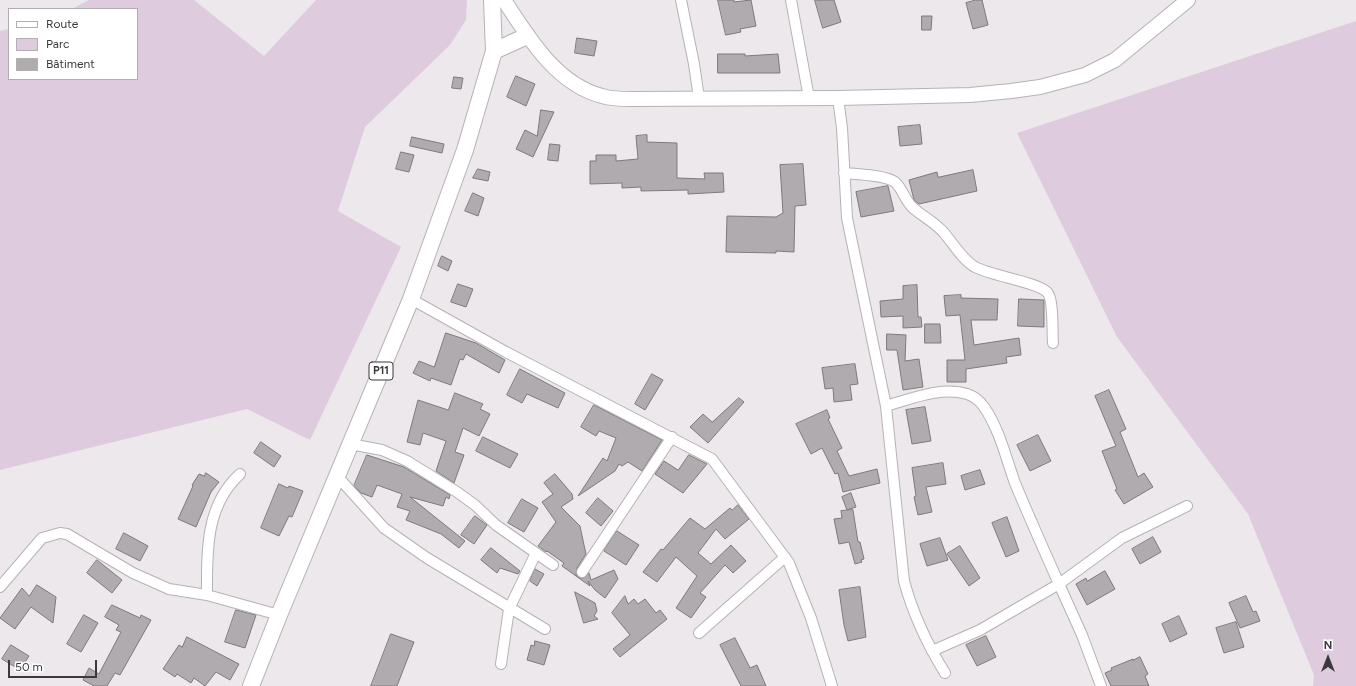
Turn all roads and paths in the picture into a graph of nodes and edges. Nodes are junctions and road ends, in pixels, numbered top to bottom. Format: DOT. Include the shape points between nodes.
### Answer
graph roads {
  1 [pos="492,0"];
  2 [pos="504,0"];
  3 [pos="680,0"];
  4 [pos="791,0"];
  5 [pos="1188,0"];
  6 [pos="527,36"];
  7 [pos="494,51"];
  8 [pos="699,98"];
  9 [pos="809,98"];
  10 [pos="838,98"];
  11 [pos="844,173"];
  12 [pos="411,299"];
  13 [pos="1053,343"];
  14 [pos="886,406"];
  15 [pos="672,437"];
  16 [pos="350,444"];
  17 [pos="240,474"];
  18 [pos="337,476"];
  19 [pos="1187,506"];
  20 [pos="536,553"];
  21 [pos="785,557"];
  22 [pos="553,565"];
  23 [pos="582,572"];
  24 [pos="1059,584"];
  25 [pos="0,587"];
  26 [pos="207,595"];
  27 [pos="509,609"];
  28 [pos="279,615"];
  29 [pos="545,629"];
  30 [pos="699,633"];
  31 [pos="932,651"];
  32 [pos="501,664"];
  33 [pos="945,672"];
  34 [pos="251,686"];
  35 [pos="832,686"];
  36 [pos="1101,686"];
  1 -- 7 [label="main road, P11"];
  2 -- 6 [label="main road"];
  3 -- 8 [label="street"];
  4 -- 9 [label="street"];
  5 -- 10 [label="main road" via="1115,60 1085,75 1063,82 970,95"];
  6 -- 7 [label="main road"];
  6 -- 8 [label="main road" via="556,69 579,88 603,97 632,100"];
  7 -- 12 [label="main road, P11" via="465,150"];
  8 -- 9 [label="main road"];
  9 -- 10 [label="main road"];
  10 -- 11 [label="street"];
  11 -- 13 [label="street" via="884,178 895,182 912,207 937,224 974,267 1047,292 1051,299"];
  11 -- 14 [label="street" via="847,218"];
  12 -- 15 [label="street" via="506,352"];
  12 -- 16 [label="main road, P11"];
  14 -- 24 [label="street" via="946,392 968,394 979,400 996,429 1023,503"];
  14 -- 31 [label="street" via="904,581 911,606"];
  15 -- 21 [label="street" via="712,459"];
  15 -- 23 [label="street"];
  16 -- 18 [label="main road, P11"];
  16 -- 20 [label="street" via="382,450 407,461 457,492 496,525"];
  17 -- 26 [label="street" via="224,494 209,533 206,548"];
  18 -- 27 [label="street" via="384,528"];
  18 -- 28 [label="main road, P11"];
  19 -- 24 [label="street" via="1122,538"];
  20 -- 22 [label="street"];
  20 -- 27 [label="street"];
  21 -- 30 [label="street"];
  21 -- 35 [label="street" via="811,618"];
  24 -- 31 [label="street" via="980,630"];
  24 -- 36 [label="street"];
  25 -- 26 [label="street" via="42,538 60,532 91,546 154,583 183,593"];
  26 -- 28 [label="street"];
  27 -- 29 [label="street"];
  27 -- 32 [label="street"];
  28 -- 34 [label="main road, P11"];
  31 -- 33 [label="street"];
}
